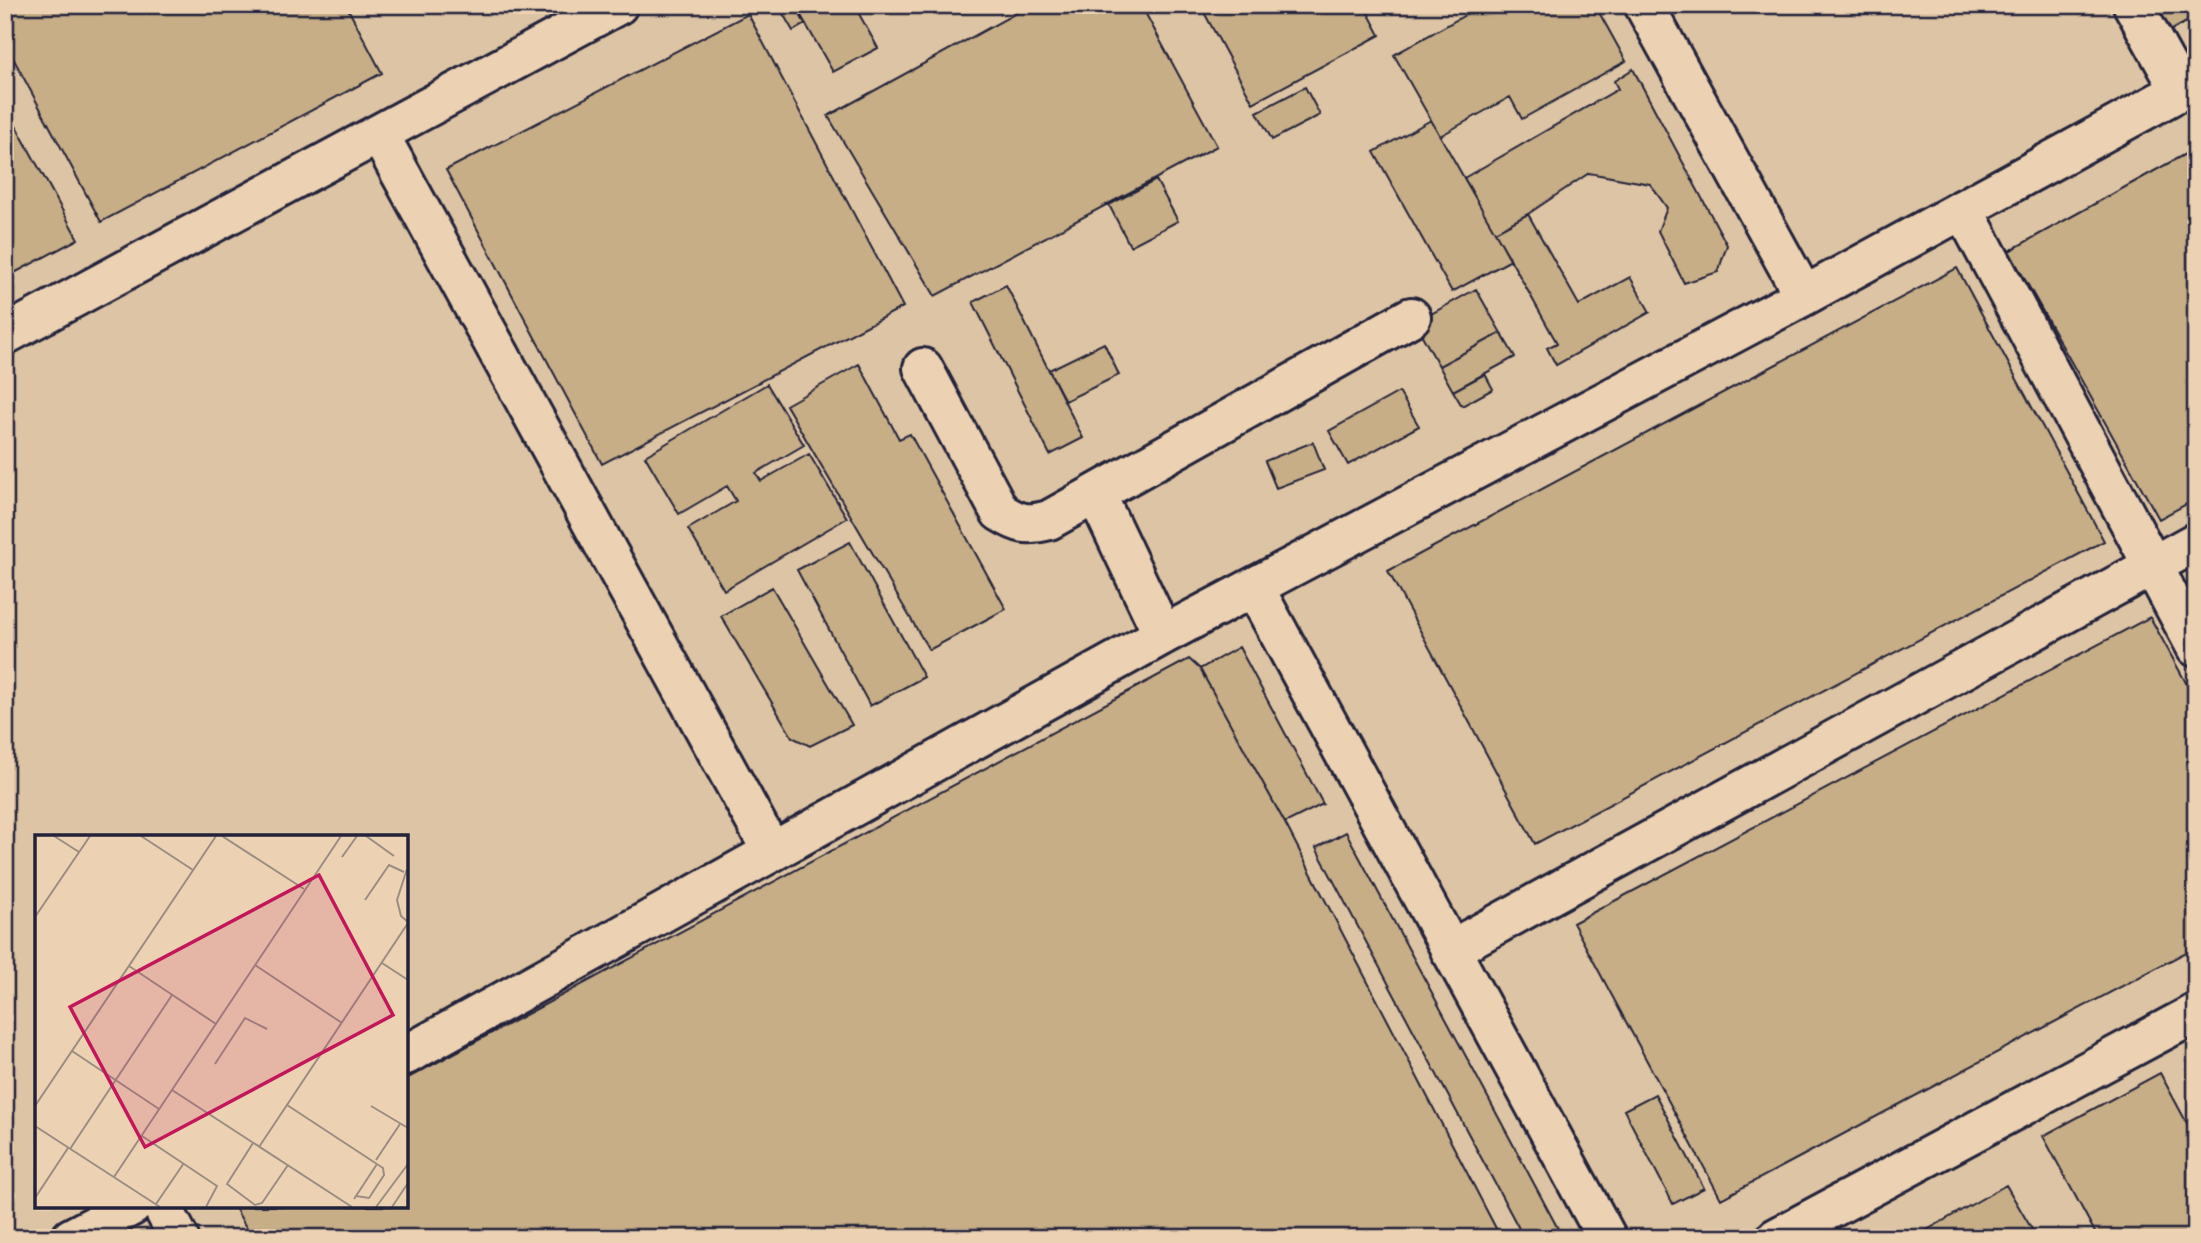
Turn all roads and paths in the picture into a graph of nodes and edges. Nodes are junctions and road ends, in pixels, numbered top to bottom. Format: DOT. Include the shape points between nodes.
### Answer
graph roads {
  1 [pos="618,5"];
  2 [pos="1644,5"];
  3 [pos="2133,5"];
  4 [pos="2188,86"];
  5 [pos="379,134"];
  6 [pos="1963,209"];
  7 [pos="1804,296"];
  8 [pos="1411,317"];
  9 [pos="5,335"];
  10 [pos="923,368"];
  11 [pos="1096,494"];
  12 [pos="2196,542"];
  13 [pos="2152,565"];
  14 [pos="1254,587"];
  15 [pos="1163,635"];
  16 [pos="2196,647"];
  17 [pos="772,852"];
  18 [pos="1450,950"];
  19 [pos="2196,1013"];
  20 [pos="408,1054"];
  21 [pos="128,1208"];
  22 [pos="163,1208"];
  23 [pos="71,1238"];
  24 [pos="179,1238"];
  25 [pos="1607,1238"];
  26 [pos="1776,1238"];
  1 -- 5 [label="street"];
  2 -- 7 [label="street"];
  3 -- 4 [label="street"];
  4 -- 6 [label="street"];
  5 -- 9 [label="street"];
  5 -- 17 [label="street"];
  6 -- 7 [label="street"];
  6 -- 13 [label="street"];
  7 -- 14 [label="street"];
  8 -- 11 [label="street"];
  10 -- 11 [label="street" via="1000,512 1032,524 1049,520"];
  11 -- 15 [label="street"];
  12 -- 13 [label="street"];
  13 -- 16 [label="street"];
  13 -- 18 [label="street"];
  14 -- 15 [label="street"];
  14 -- 18 [label="street"];
  15 -- 17 [label="street"];
  17 -- 20 [label="street"];
  18 -- 25 [label="street"];
  19 -- 26 [label="street"];
  21 -- 23 [label="street"];
  22 -- 24 [label="street"];
}
